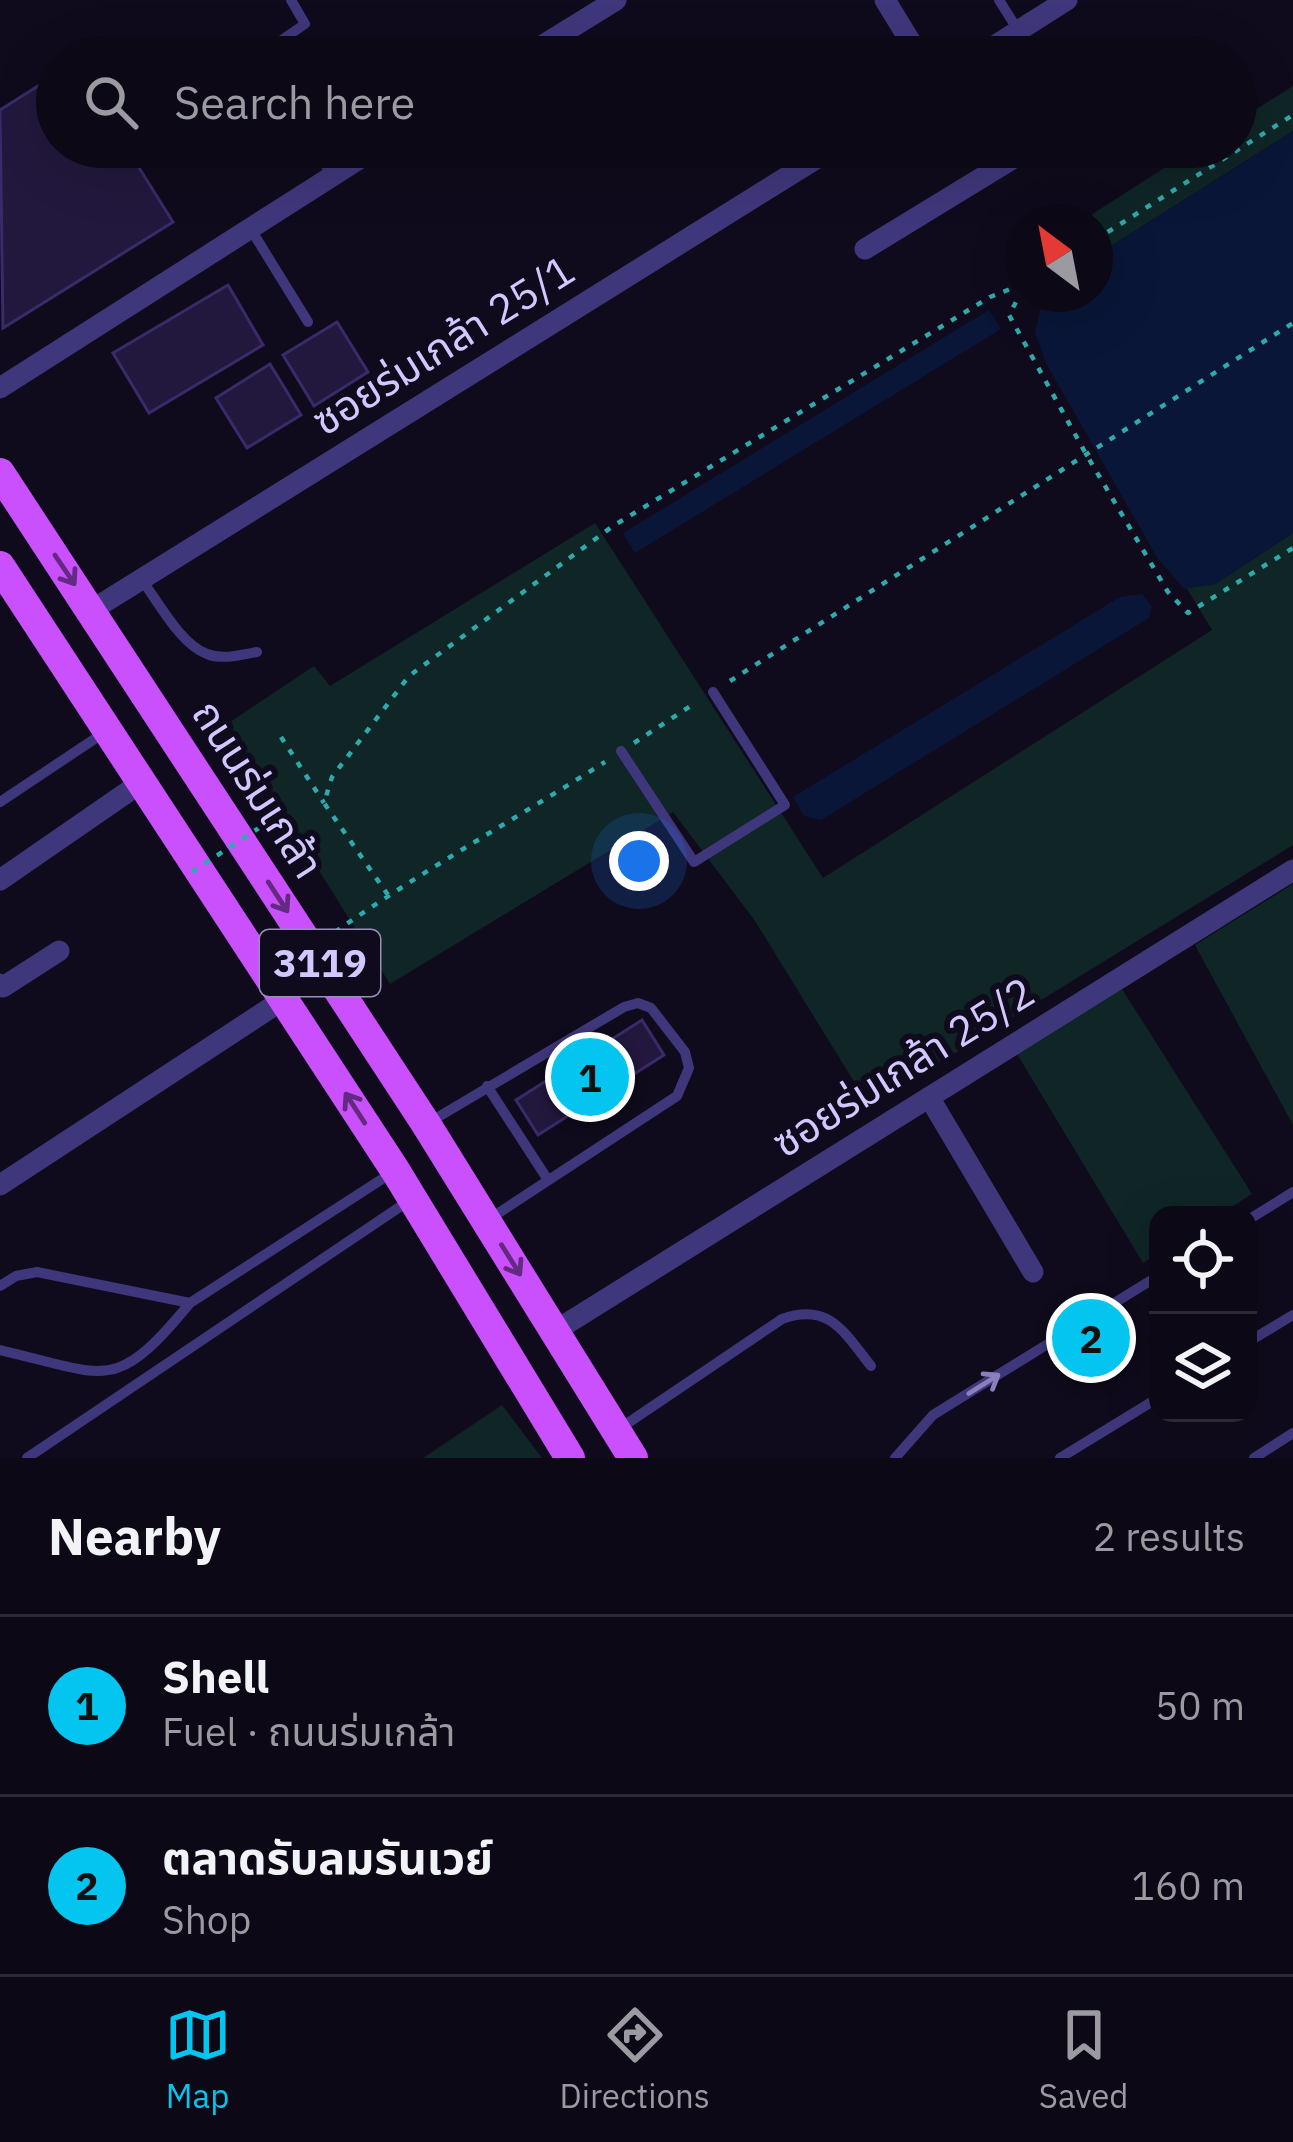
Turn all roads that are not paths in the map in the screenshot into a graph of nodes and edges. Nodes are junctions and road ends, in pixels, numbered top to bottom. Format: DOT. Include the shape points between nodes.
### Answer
graph roads {
  1 [pos="291,0"];
  2 [pos="616,0"];
  3 [pos="885,0"];
  4 [pos="999,0"];
  5 [pos="1067,0"];
  6 [pos="1018,30"];
  7 [pos="287,36"];
  8 [pos="558,36"];
  9 [pos="907,36"];
  10 [pos="1009,36"];
  11 [pos="327,168"];
  12 [pos="345,168"];
  13 [pos="801,168"];
  14 [pos="995,168"];
  15 [pos="992,170"];
  16 [pos="332,176"];
  17 [pos="250,228"];
  18 [pos="865,249"];
  19 [pos="308,322"];
  20 [pos="0,388"];
  21 [pos="0,472"];
  22 [pos="0,566"];
  23 [pos="141,579"];
  24 [pos="92,610"];
  25 [pos="257,652"];
  26 [pos="713,692"];
  27 [pos="108,730"];
  28 [pos="621,751"];
  29 [pos="142,782"];
  30 [pos="0,802"];
  31 [pos="1293,870"];
  32 [pos="0,880"];
  33 [pos="59,951"];
  34 [pos="0,984"];
  35 [pos="284,999"];
  36 [pos="488,1086"];
  37 [pos="929,1097"];
  38 [pos="426,1124"];
  39 [pos="395,1170"];
  40 [pos="548,1180"];
  41 [pos="0,1185"];
  42 [pos="1293,1192"];
  43 [pos="412,1198"];
  44 [pos="1257,1214"];
  45 [pos="487,1221"];
  46 [pos="1033,1272"];
  47 [pos="1149,1282"];
  48 [pos="0,1286"];
  49 [pos="190,1303"];
  50 [pos="1293,1315"];
  51 [pos="555,1331"];
  52 [pos="1257,1337"];
  53 [pos="0,1350"];
  54 [pos="871,1366"];
  55 [pos="1149,1404"];
  56 [pos="616,1431"];
  57 [pos="1293,1433"];
  58 [pos="27,1458"];
  59 [pos="570,1458"];
  60 [pos="633,1458"];
  61 [pos="896,1458"];
  62 [pos="1060,1458"];
  63 [pos="1255,1458"];
  1 -- 7 [label="lane" via="305,23"];
  2 -- 8 [label="street"];
  3 -- 9 [label="street"];
  4 -- 6 [label="lane"];
  5 -- 6 [label="street"];
  6 -- 10 [label="street"];
  11 -- 16 [label="lane"];
  12 -- 16 [label="street"];
  13 -- 23 [label="street, ซอยร่มเกล้า 25/1"];
  14 -- 15 [label="street"];
  15 -- 18 [label="street"];
  16 -- 17 [label="street"];
  17 -- 19 [label="lane"];
  17 -- 20 [label="street"];
  21 -- 24 [label="main road, ถนนร่มเกล้า / 3119, one-way"];
  22 -- 27 [label="main road, 3119"];
  23 -- 24 [label="street, ซอยร่มเกล้า 25/1"];
  23 -- 25 [label="lane" via="208,655"];
  24 -- 38 [label="main road, ถนนร่มเกล้า / 3119, one-way"];
  26 -- 28 [label="lane" via="784,805 694,862"];
  27 -- 29 [label="main road, 3119"];
  27 -- 30 [label="lane"];
  29 -- 32 [label="street"];
  29 -- 35 [label="main road, 3119"];
  31 -- 37 [label="street, ซอยร่มเกล้า 25/2"];
  33 -- 34 [label="street"];
  39 -- 35 [label="main road, 3119, one-way"];
  35 -- 41 [label="street"];
  36 -- 38 [label="lane"];
  36 -- 40 [label="lane"];
  36 -- 40 [label="lane" via="638,1003 685,1052 689,1068 677,1096"];
  37 -- 46 [label="street"];
  37 -- 51 [label="street, ซอยร่มเกล้า 25/2"];
  38 -- 45 [label="main road, ถนนร่มเกล้า / 3119"];
  39 -- 43 [label="main road, 3119"];
  39 -- 49 [label="lane"];
  40 -- 45 [label="lane"];
  42 -- 44 [label="lane"];
  43 -- 58 [label="lane"];
  43 -- 59 [label="main road, 3119"];
  45 -- 51 [label="main road, ถนนร่มเกล้า / 3119, one-way"];
  61 -- 47 [label="lane, one-way" via="933,1415"];
  48 -- 49 [label="lane" via="37,1272"];
  49 -- 53 [label="lane" via="142,1357 104,1374"];
  50 -- 52 [label="lane"];
  51 -- 56 [label="main road, ถนนร่มเกล้า / 3119"];
  54 -- 56 [label="lane" via="821,1313 801,1312"];
  55 -- 62 [label="lane"];
  56 -- 60 [label="main road, ถนนร่มเกล้า / 3119"];
  57 -- 63 [label="lane"];
}
